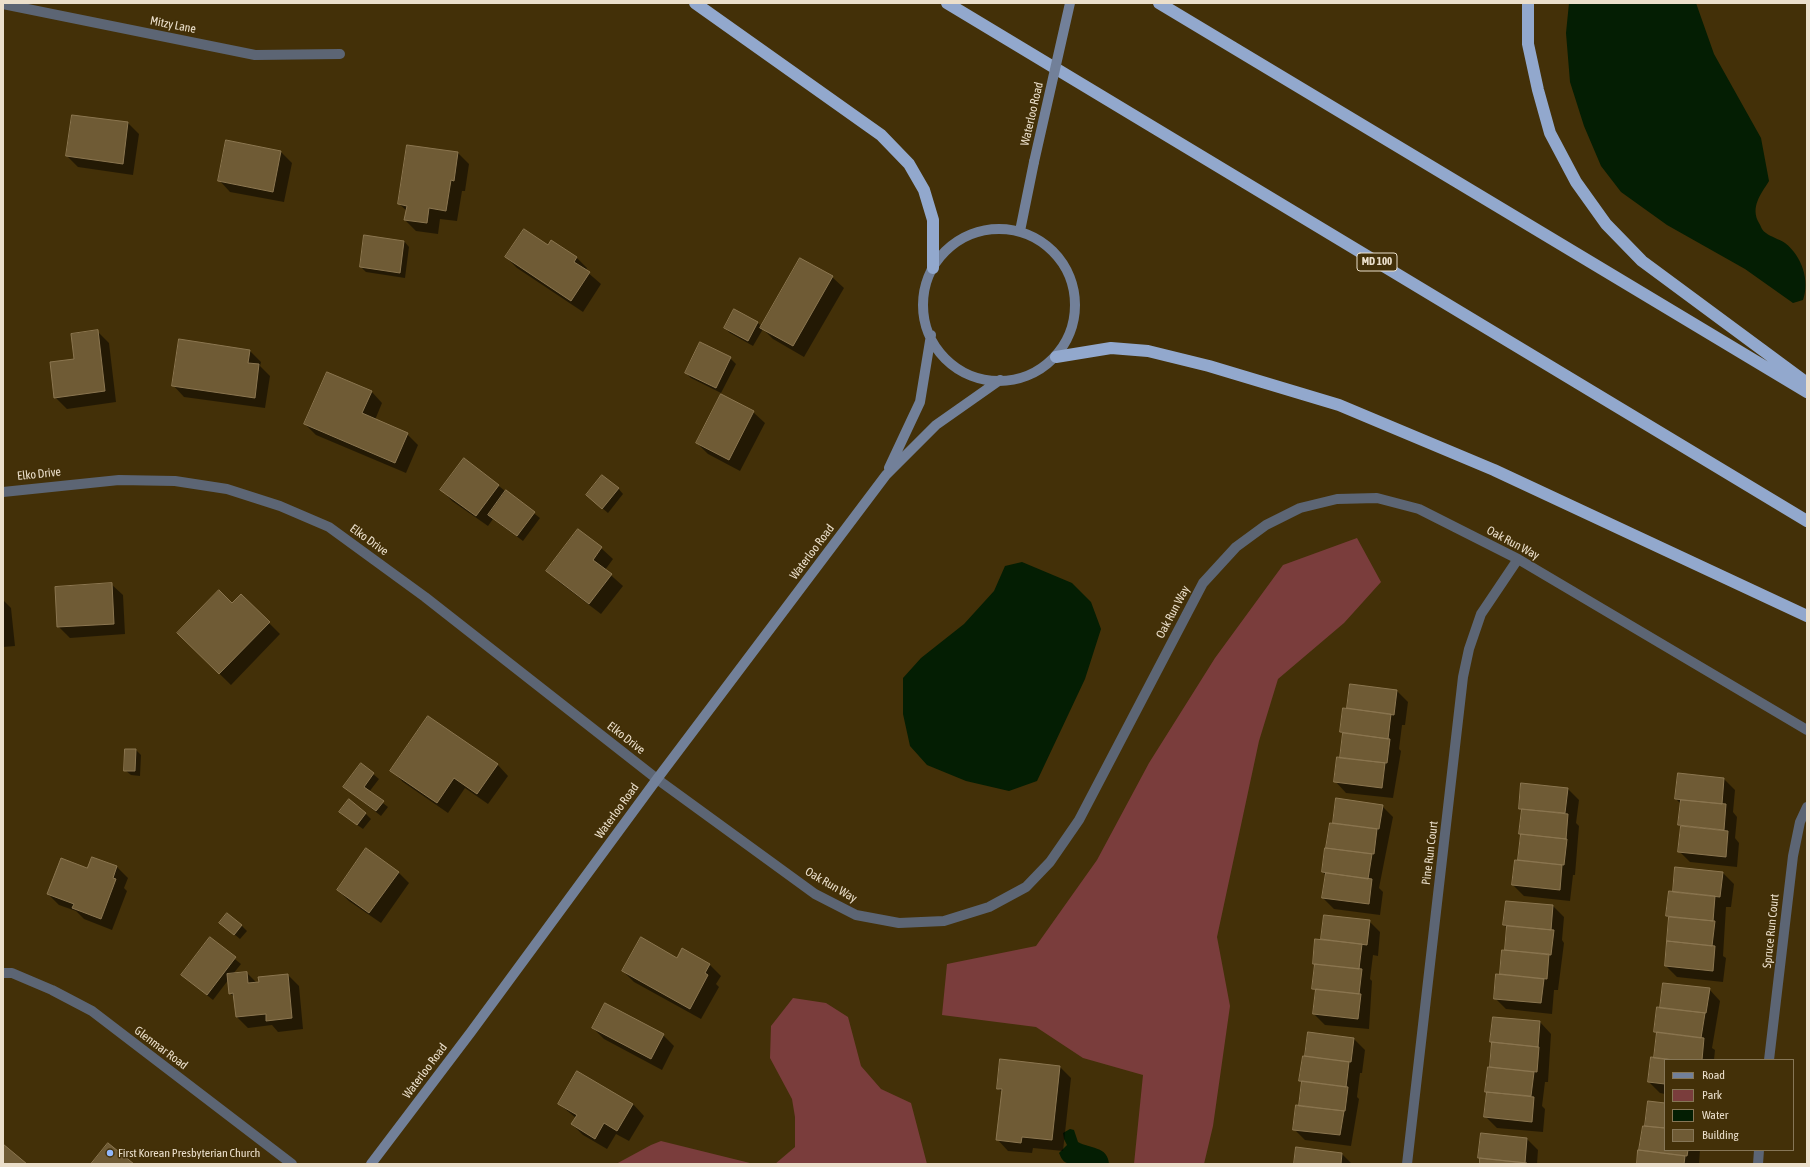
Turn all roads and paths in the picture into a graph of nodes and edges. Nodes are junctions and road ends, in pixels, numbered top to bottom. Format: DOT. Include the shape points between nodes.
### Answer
graph roads {
  1 [pos="695,3"];
  2 [pos="947,3"];
  3 [pos="1070,3"];
  4 [pos="1159,3"];
  5 [pos="1528,3"];
  6 [pos="3,4"];
  7 [pos="340,54"];
  8 [pos="1020,231"];
  9 [pos="933,268"];
  10 [pos="931,336"];
  11 [pos="1056,357"];
  12 [pos="1000,380"];
  13 [pos="1807,383"];
  14 [pos="1807,392"];
  15 [pos="886,475"];
  16 [pos="3,492"];
  17 [pos="1807,521"];
  18 [pos="1518,559"];
  19 [pos="1807,616"];
  20 [pos="1807,730"];
  21 [pos="657,780"];
  22 [pos="1807,807"];
  23 [pos="3,973"];
  24 [pos="1770,1059"];
  25 [pos="1759,1151"];
  26 [pos="292,1164"];
  27 [pos="371,1164"];
  28 [pos="1407,1164"];
  29 [pos="1758,1164"];
  1 -- 9 [label="highway" via="881,135 909,164 924,190 933,220"];
  2 -- 17 [label="highway, MD 100"];
  3 -- 8 [label="main road, Waterloo Road, bridge"];
  4 -- 14 [label="highway"];
  5 -- 13 [label="highway" via="1528,44 1550,133 1576,182 1606,224 1642,261"];
  6 -- 7 [label="street, Mitzy Lane" via="255,55"];
  8 -- 9 [label="main road" via="993,229 971,234 948,248"];
  8 -- 11 [label="main road" via="1036,238 1056,254 1073,284 1074,316 1066,341"];
  9 -- 10 [label="main road" via="924,293 926,326"];
  10 -- 12 [label="main road" via="938,350 956,370 989,380"];
  10 -- 15 [label="main road, Waterloo Road" via="920,402"];
  11 -- 12 [label="main road" via="1032,373 1006,381"];
  11 -- 19 [label="highway" via="1111,348 1148,351 1209,366 1339,405 1494,470"];
  12 -- 15 [label="main road, Waterloo Road" via="936,425"];
  15 -- 21 [label="main road, Waterloo Road"];
  16 -- 21 [label="street, Elko Drive" via="119,480 175,481 227,489 280,506 329,527 425,597"];
  18 -- 20 [label="street, Oak Run Way"];
  18 -- 21 [label="street, Oak Run Way" via="1419,509 1377,498 1336,499 1300,508 1266,525 1236,547 1203,583 1079,820 1050,862 1026,887 989,907 944,921 899,923 856,915 815,894"];
  18 -- 28 [label="street, Pine Run Court" via="1481,614 1463,677"];
  21 -- 27 [label="main road, Waterloo Road"];
  22 -- 24 [label="street, Spruce Run Court" via="1800,822 1793,856"];
  23 -- 26 [label="street, Glenmar Road" via="12,973 45,987 92,1011"];
  25 -- 29 [label="street"];
}
